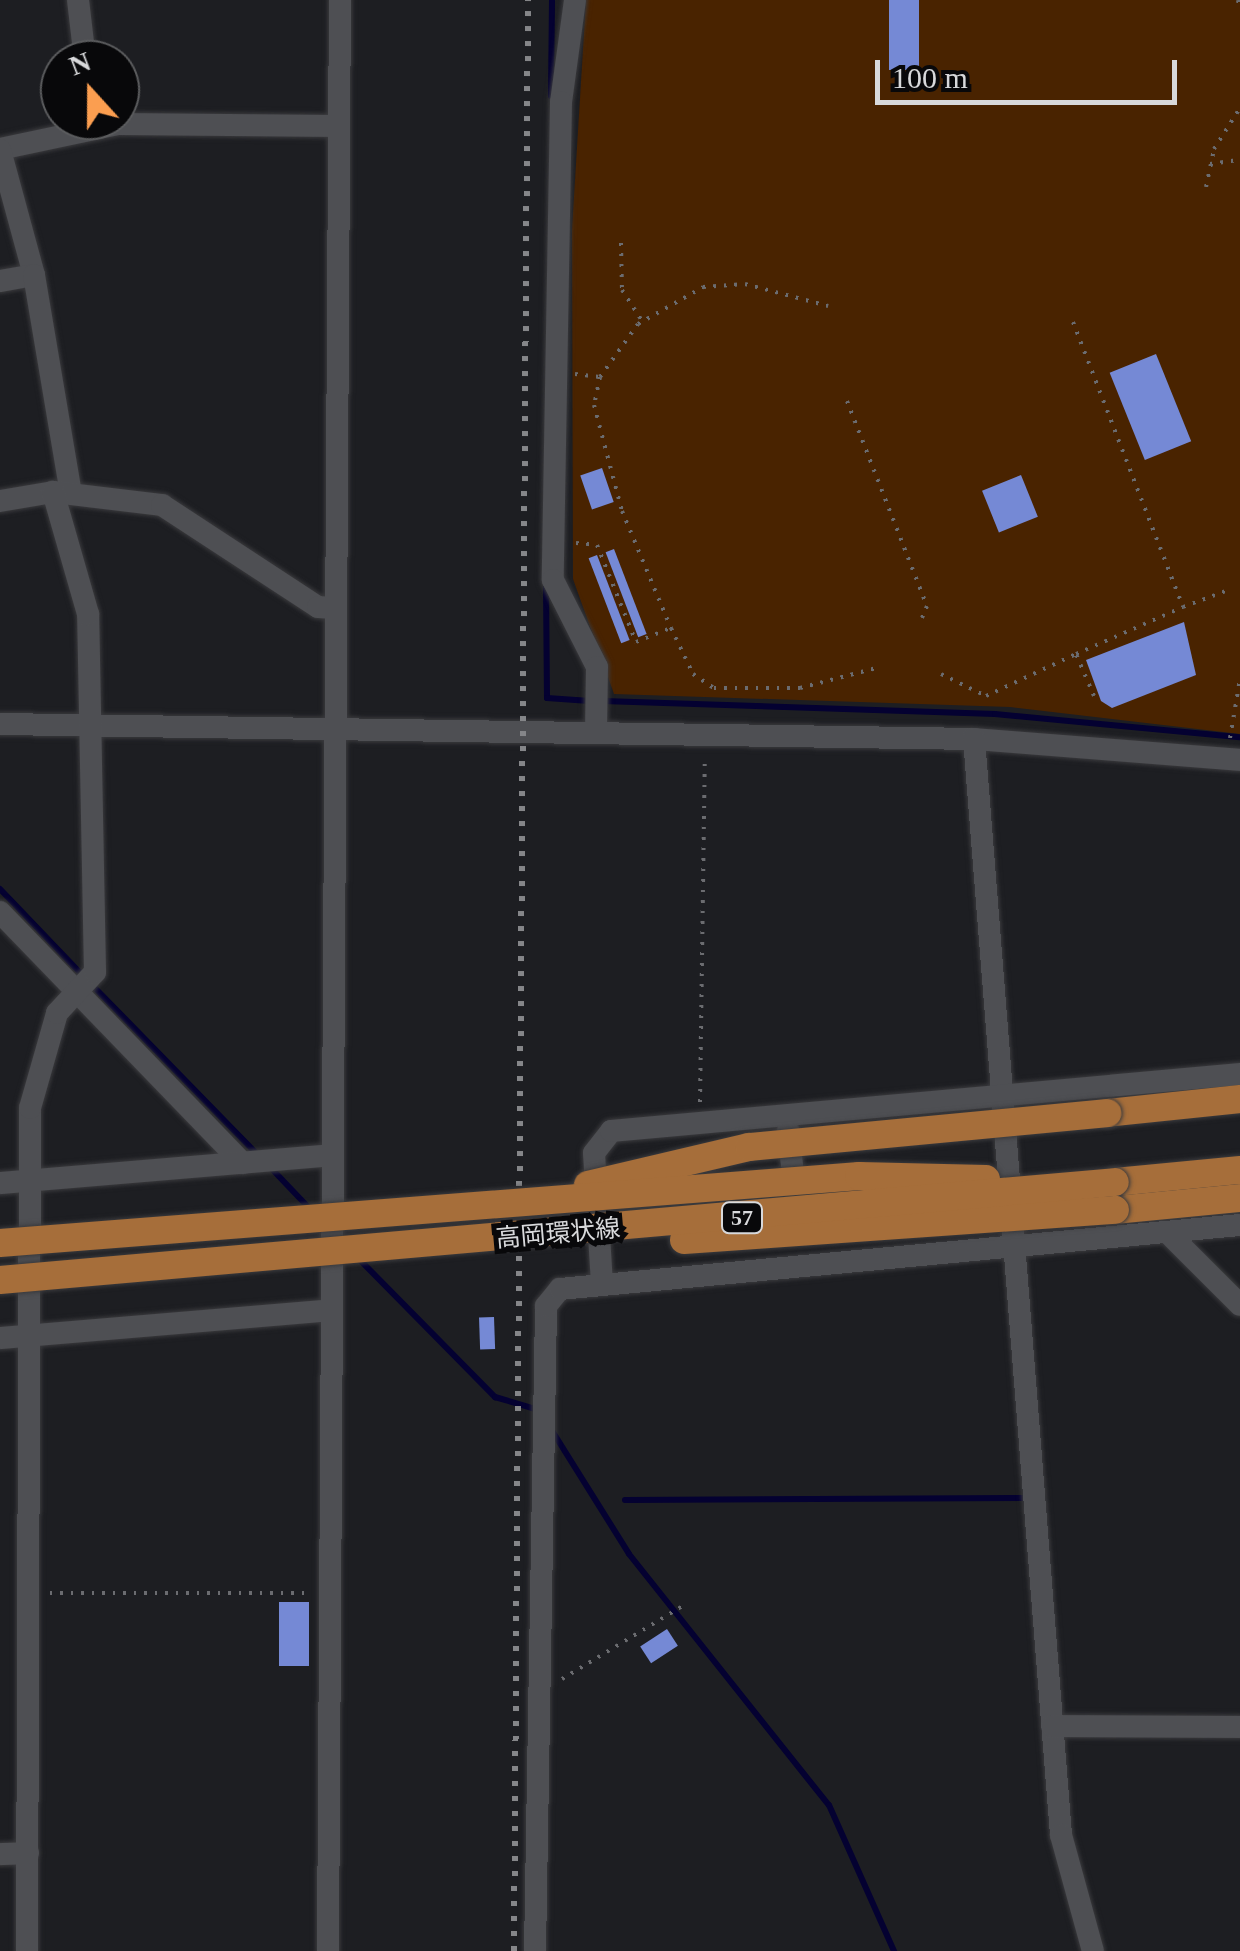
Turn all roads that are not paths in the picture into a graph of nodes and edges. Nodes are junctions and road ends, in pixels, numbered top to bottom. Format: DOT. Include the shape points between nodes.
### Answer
graph roads {
  1 [pos="78,0"];
  2 [pos="340,0"];
  3 [pos="575,0"];
  4 [pos="82,40"];
  5 [pos="140,125"];
  6 [pos="338,126"];
  7 [pos="40,138"];
  8 [pos="0,149"];
  9 [pos="34,275"];
  10 [pos="0,281"];
  11 [pos="62,493"];
  12 [pos="0,501"];
  13 [pos="333,608"];
  14 [pos="0,724"];
  15 [pos="94,724"];
  16 [pos="334,725"];
  17 [pos="596,729"];
  18 [pos="974,739"];
  19 [pos="1234,760"];
  20 [pos="0,912"];
  21 [pos="83,982"];
  22 [pos="1240,1074"];
  23 [pos="1003,1096"];
  24 [pos="1240,1099"];
  25 [pos="786,1113"];
  26 [pos="332,1155"];
  27 [pos="242,1162"];
  28 [pos="1240,1170"];
  29 [pos="30,1181"];
  30 [pos="0,1183"];
  31 [pos="1115,1196"];
  32 [pos="1240,1198"];
  33 [pos="498,1206"];
  34 [pos="1240,1225"];
  35 [pos="1167,1232"];
  36 [pos="0,1243"];
  37 [pos="1016,1245"];
  38 [pos="804,1265"];
  39 [pos="0,1280"];
  40 [pos="602,1284"];
  41 [pos="1240,1305"];
  42 [pos="330,1310"];
  43 [pos="29,1337"];
  44 [pos="0,1338"];
  45 [pos="1052,1726"];
  46 [pos="1240,1726"];
  47 [pos="28,1853"];
  48 [pos="0,1854"];
  49 [pos="28,1951"];
  50 [pos="328,1951"];
  51 [pos="534,1951"];
  52 [pos="1093,1951"];
  1 -- 4 [label="street"];
  2 -- 6 [label="street"];
  3 -- 17 [label="street" via="561,102 555,542 560,602 597,667"];
  5 -- 6 [label="street"];
  6 -- 13 [label="street"];
  7 -- 8 [label="street"];
  8 -- 9 [label="street"];
  9 -- 10 [label="street"];
  9 -- 11 [label="street"];
  11 -- 12 [label="street"];
  11 -- 13 [label="street" via="162,504 318,608"];
  11 -- 15 [label="street" via="88,614"];
  13 -- 16 [label="street"];
  14 -- 15 [label="street"];
  15 -- 16 [label="street"];
  15 -- 21 [label="street"];
  16 -- 17 [label="street"];
  16 -- 26 [label="street"];
  17 -- 18 [label="street"];
  18 -- 19 [label="street"];
  18 -- 23 [label="street"];
  20 -- 21 [label="street"];
  21 -- 27 [label="street"];
  21 -- 29 [label="street" via="57,1013 30,1108"];
  22 -- 23 [label="street"];
  23 -- 25 [label="street"];
  23 -- 37 [label="street"];
  24 -- 33 [label="main road, 57, bridge" via="749,1147"];
  25 -- 38 [label="street"];
  25 -- 40 [label="street" via="598,1139"];
  26 -- 27 [label="street"];
  26 -- 42 [label="street"];
  27 -- 29 [label="street"];
  28 -- 31 [label="main road, 高岡環状線 / 57"];
  29 -- 30 [label="street"];
  29 -- 43 [label="street"];
  31 -- 32 [label="main road, 57"];
  31 -- 33 [label="main road, 高岡環状線 / 57, bridge" via="859,1176"];
  31 -- 39 [label="main road, 高岡環状線 / 57, bridge"];
  33 -- 36 [label="main road, 高岡環状線 / 57, bridge"];
  34 -- 35 [label="street"];
  35 -- 37 [label="street"];
  35 -- 41 [label="street"];
  37 -- 38 [label="street"];
  37 -- 45 [label="street"];
  38 -- 40 [label="street"];
  40 -- 51 [label="street" via="560,1289 546,1306"];
  42 -- 43 [label="street"];
  42 -- 50 [label="street"];
  43 -- 44 [label="street"];
  43 -- 47 [label="street"];
  45 -- 46 [label="street"];
  45 -- 52 [label="street" via="1071,1898"];
  47 -- 48 [label="street"];
  47 -- 49 [label="street"];
}
